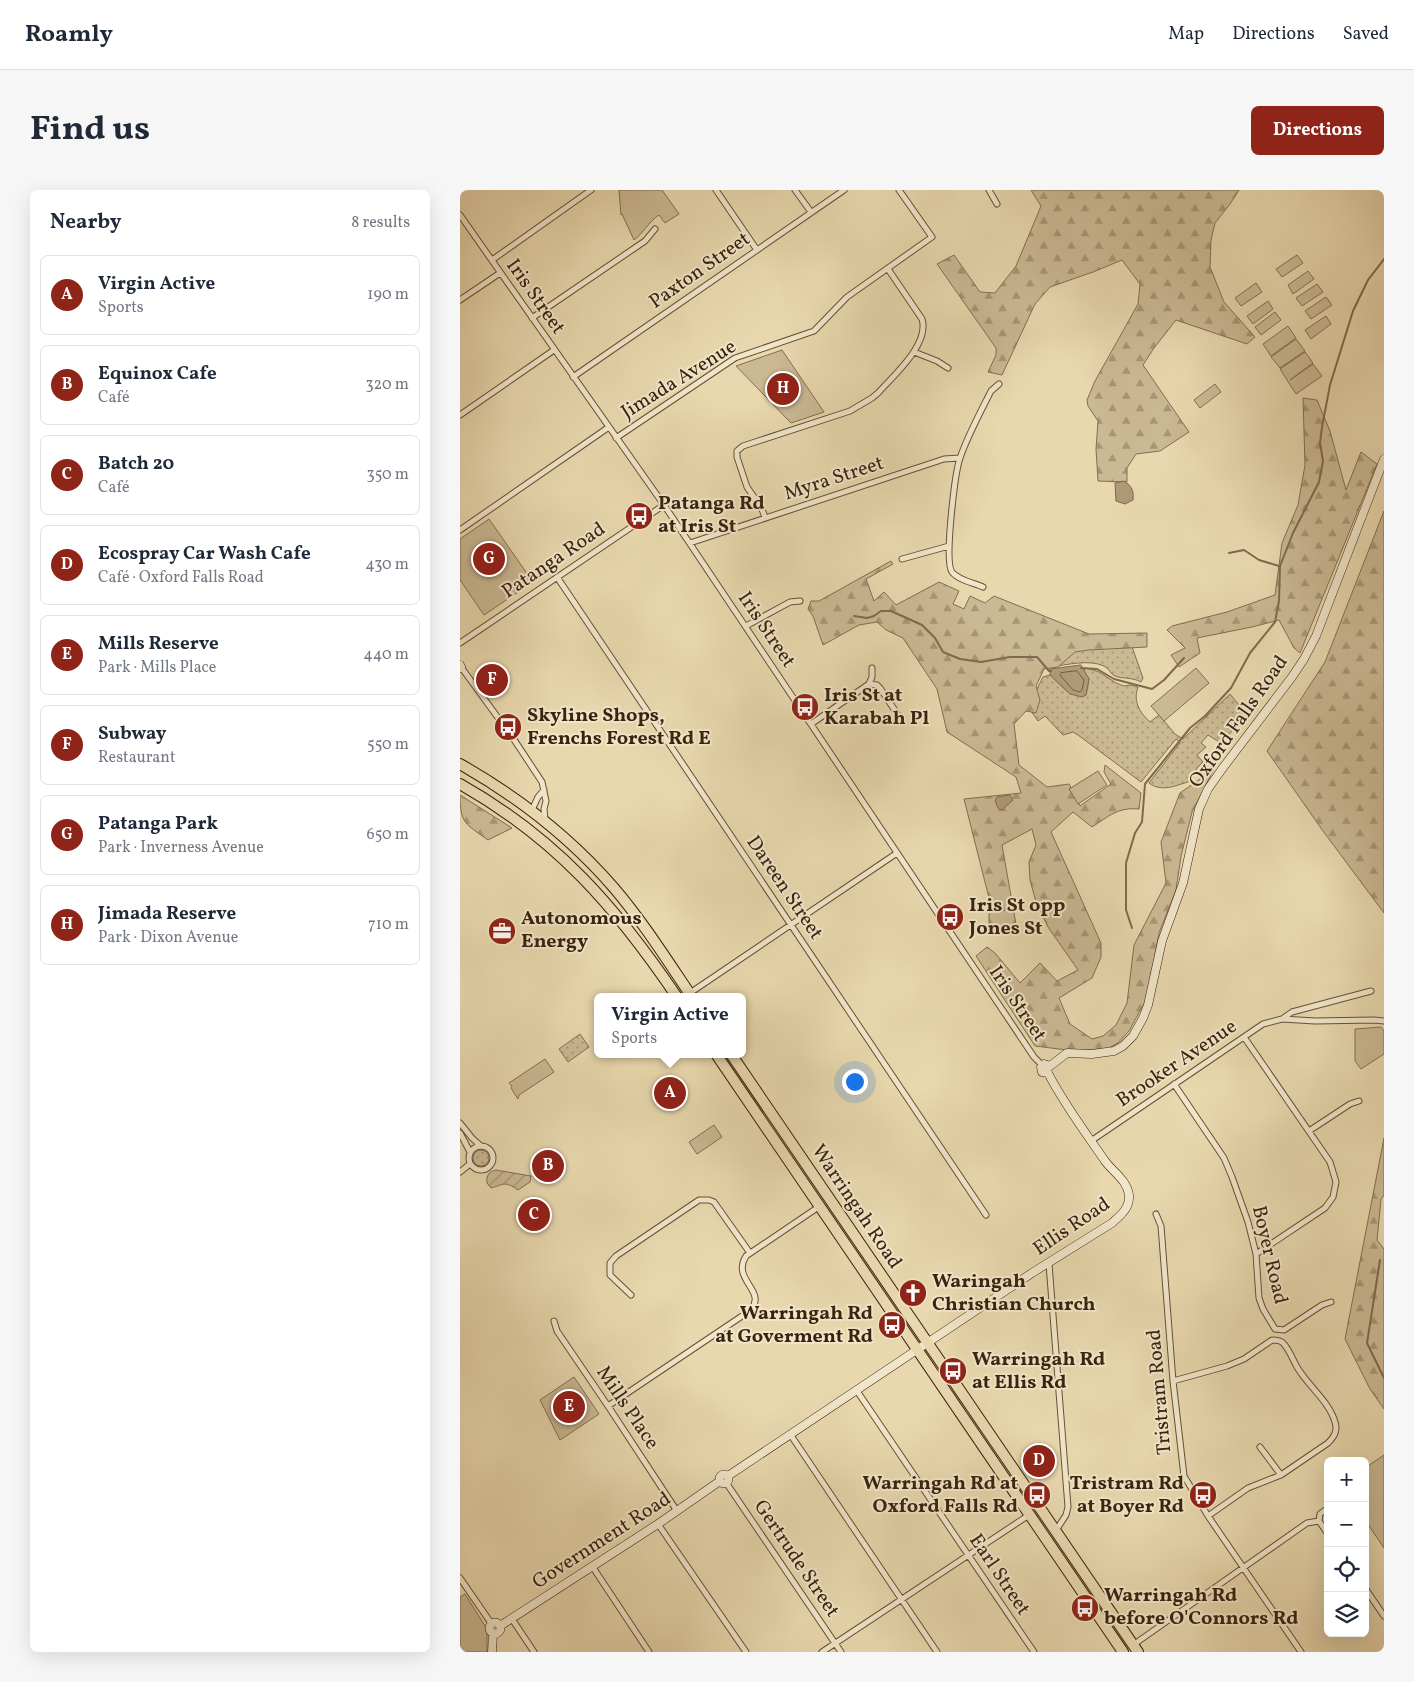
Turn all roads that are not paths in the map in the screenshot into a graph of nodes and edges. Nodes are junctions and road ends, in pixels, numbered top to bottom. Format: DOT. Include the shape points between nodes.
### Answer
graph roads {
  1 [pos="591,190"];
  2 [pos="716,190"];
  3 [pos="796,190"];
  4 [pos="844,190"];
  5 [pos="899,190"];
  6 [pos="989,190"];
  7 [pos="997,204"];
  8 [pos="811,212"];
  9 [pos="460,215"];
  10 [pos="655,230"];
  11 [pos="757,250"];
  12 [pos="492,260"];
  13 [pos="888,268"];
  14 [pos="500,272"];
  15 [pos="460,300"];
  16 [pos="532,318"];
  17 [pos="554,350"];
  18 [pos="914,352"];
  19 [pos="948,368"];
  20 [pos="573,377"];
  21 [pos="999,384"];
  22 [pos="460,415"];
  23 [pos="609,427"];
  24 [pos="616,438"];
  25 [pos="960,458"];
  26 [pos="1384,459"];
  27 [pos="664,505"];
  28 [pos="764,517"];
  29 [pos="460,530"];
  30 [pos="690,543"];
  31 [pos="949,546"];
  32 [pos="902,559"];
  33 [pos="557,577"];
  34 [pos="983,587"];
  35 [pos="800,602"];
  36 [pos="746,626"];
  37 [pos="460,642"];
  38 [pos="460,667"];
  39 [pos="872,668"];
  40 [pos="869,684"];
  41 [pos="902,721"];
  42 [pos="811,724"];
  43 [pos="460,764"];
  44 [pos="460,784"];
  45 [pos="544,790"];
  46 [pos="532,810"];
  47 [pos="545,820"];
  48 [pos="897,853"];
  49 [pos="790,925"];
  50 [pos="1371,991"];
  51 [pos="674,993"];
  52 [pos="690,993"];
  53 [pos="694,993"];
  54 [pos="1282,1019"];
  55 [pos="1384,1022"];
  56 [pos="1244,1037"];
  57 [pos="719,1058"];
  58 [pos="734,1058"];
  59 [pos="1047,1068"];
  60 [pos="1174,1084"];
  61 [pos="1359,1101"];
  62 [pos="460,1123"];
  63 [pos="1309,1131"];
  64 [pos="460,1133"];
  65 [pos="1091,1141"];
  66 [pos="481,1146"];
  67 [pos="470,1152"];
  68 [pos="470,1164"];
  69 [pos="460,1172"];
  70 [pos="820,1206"];
  71 [pos="1156,1214"];
  72 [pos="986,1216"];
  73 [pos="750,1253"];
  74 [pos="1256,1254"];
  75 [pos="1049,1264"];
  76 [pos="631,1296"];
  77 [pos="1331,1302"];
  78 [pos="554,1321"];
  79 [pos="928,1343"];
  80 [pos="918,1350"];
  81 [pos="1174,1381"];
  82 [pos="857,1391"];
  83 [pos="608,1406"];
  84 [pos="790,1434"];
  85 [pos="1260,1447"];
  86 [pos="1281,1475"];
  87 [pos="725,1480"];
  88 [pos="677,1511"];
  89 [pos="1324,1511"];
  90 [pos="1029,1515"];
  91 [pos="1208,1516"];
  92 [pos="1319,1521"];
  93 [pos="658,1524"];
  94 [pos="1324,1528"];
  95 [pos="1055,1532"];
  96 [pos="968,1556"];
  97 [pos="592,1566"];
  98 [pos="1243,1567"];
  99 [pos="460,1578"];
  100 [pos="1368,1592"];
  101 [pos="902,1600"];
  102 [pos="1384,1616"];
  103 [pos="512,1619"];
  104 [pos="491,1623"];
  105 [pos="500,1626"];
  106 [pos="493,1633"];
  107 [pos="836,1644"];
  108 [pos="1136,1648"];
  109 [pos="492,1652"];
  110 [pos="534,1652"];
  111 [pos="649,1652"];
  112 [pos="746,1652"];
  113 [pos="822,1652"];
  114 [pos="841,1652"];
  115 [pos="937,1652"];
  116 [pos="1034,1652"];
  117 [pos="1123,1652"];
  118 [pos="1301,1652"];
  1 -- 12 [label="street"];
  2 -- 11 [label="street"];
  3 -- 8 [label="street"];
  4 -- 8 [label="street, Paxton Street"];
  5 -- 13 [label="street, Jimada Avenue" via="932,237"];
  6 -- 7 [label="street"];
  8 -- 11 [label="street, Paxton Street"];
  9 -- 12 [label="street, Iris Street"];
  10 -- 16 [label="street" via="645,241"];
  11 -- 20 [label="street, Paxton Street"];
  12 -- 14 [label="street, Iris Street"];
  13 -- 18 [label="street" via="922,319 923,328"];
  13 -- 24 [label="street, Jimada Avenue" via="842,301 814,331 735,358"];
  14 -- 15 [label="street"];
  14 -- 16 [label="street, Iris Street"];
  16 -- 17 [label="street, Iris Street"];
  17 -- 20 [label="street, Iris Street"];
  17 -- 22 [label="street"];
  18 -- 19 [label="street" via="937,360"];
  18 -- 28 [label="street" via="878,393 850,411 739,448 737,457 747,487"];
  20 -- 23 [label="street, Iris Street"];
  21 -- 25 [label="street" via="991,391"];
  23 -- 24 [label="street, Iris Street"];
  23 -- 29 [label="street"];
  24 -- 27 [label="street, Iris Street"];
  25 -- 28 [label="street, Myra Street" via="944,459"];
  25 -- 31 [label="street"];
  26 -- 59 [label="street, Oxford Falls Road" via="1306,655 1208,789 1199,809 1187,869 1162,941 1139,1027 1126,1043 1114,1051 1067,1053"];
  27 -- 30 [label="street, Iris Street"];
  27 -- 33 [label="street, Patanga Road"];
  28 -- 30 [label="street, Myra Street"];
  30 -- 36 [label="street, Iris Street"];
  31 -- 32 [label="street"];
  31 -- 34 [label="street" via="950,571"];
  33 -- 37 [label="street, Patanga Road"];
  33 -- 49 [label="street, Dareen Street"];
  35 -- 36 [label="street" via="790,602"];
  36 -- 42 [label="street, Iris Street"];
  38 -- 45 [label="street" via="536,772"];
  39 -- 40 [label="street"];
  40 -- 41 [label="street" via="880,688"];
  40 -- 42 [label="street"];
  42 -- 48 [label="street, Iris Street"];
  43 -- 46 [label="highway"];
  44 -- 51 [label="highway" via="520,823 577,871 621,919"];
  45 -- 46 [label="street"];
  45 -- 47 [label="street"];
  46 -- 47 [label="highway"];
  47 -- 52 [label="highway" via="615,889"];
  48 -- 49 [label="street"];
  48 -- 59 [label="street, Iris Street" via="1034,1057"];
  49 -- 53 [label="street"];
  49 -- 72 [label="street, Dareen Street"];
  50 -- 54 [label="street, Brooker Avenue" via="1292,1012"];
  54 -- 55 [label="street, Brooker Avenue"];
  54 -- 56 [label="street, Brooker Avenue" via="1263,1024"];
  56 -- 60 [label="street, Brooker Avenue"];
  56 -- 63 [label="street"];
  57 -- 70 [label="highway, Warringah Road"];
  58 -- 79 [label="highway, Warringah Road"];
  59 -- 65 [label="street"];
  60 -- 65 [label="street, Brooker Avenue"];
  60 -- 74 [label="street, Boyer Road" via="1224,1158 1248,1222"];
  61 -- 63 [label="street"];
  62 -- 66 [label="street"];
  63 -- 74 [label="street" via="1335,1175 1333,1196 1319,1214"];
  64 -- 67 [label="street"];
  65 -- 75 [label="street, Ellis Road" via="1126,1185 1129,1200 1123,1213 1112,1223"];
  66 -- 67 [label="street"];
  66 -- 68 [label="street" via="492,1152 492,1163 482,1170"];
  67 -- 68 [label="street"];
  68 -- 69 [label="street"];
  70 -- 73 [label="street"];
  70 -- 80 [label="highway, Warringah Road"];
  71 -- 81 [label="street, Tristram Road" via="1161,1226"];
  73 -- 76 [label="street" via="714,1202 699,1200 610,1263 610,1275"];
  73 -- 83 [label="street" via="741,1266 755,1295 755,1305 751,1310"];
  74 -- 77 [label="street, Boyer Road" via="1260,1298 1275,1328 1284,1330"];
  75 -- 79 [label="street, Ellis Road"];
  75 -- 95 [label="street" via="1068,1507"];
  78 -- 83 [label="street, Mills Place" via="556,1331"];
  79 -- 80 [label="street, Ellis Road"];
  79 -- 95 [label="highway, Warringah Road"];
  80 -- 82 [label="street, Government Road"];
  80 -- 90 [label="highway, Warringah Road"];
  81 -- 86 [label="street" via="1244,1359 1272,1340 1282,1342 1332,1414 1336,1430 1328,1443"];
  81 -- 91 [label="street, Tristram Road" via="1184,1476"];
  82 -- 84 [label="street, Government Road"];
  82 -- 96 [label="street, Earl Street"];
  83 -- 88 [label="street, Mills Place"];
  84 -- 87 [label="street, Government Road"];
  84 -- 101 [label="street"];
  85 -- 86 [label="street"];
  86 -- 91 [label="street" via="1248,1488"];
  87 -- 88 [label="street, Government Road"];
  87 -- 107 [label="street, Gertrude Street"];
  88 -- 93 [label="street, Government Road"];
  89 -- 92 [label="street"];
  90 -- 96 [label="street"];
  90 -- 117 [label="highway, Warringah Road"];
  91 -- 98 [label="street, Tristram Road"];
  92 -- 94 [label="street"];
  92 -- 98 [label="street" via="1307,1523"];
  93 -- 97 [label="street, Government Road"];
  93 -- 112 [label="street"];
  95 -- 108 [label="highway, Warringah Road"];
  96 -- 101 [label="street"];
  96 -- 116 [label="street, Earl Street"];
  97 -- 103 [label="street, Government Road"];
  97 -- 111 [label="street"];
  98 -- 108 [label="street"];
  98 -- 118 [label="street, Tristram Road"];
  99 -- 104 [label="street"];
  100 -- 102 [label="street"];
  101 -- 107 [label="street"];
  101 -- 115 [label="street"];
  103 -- 105 [label="street, Government Road"];
  103 -- 110 [label="street"];
  104 -- 105 [label="street" via="496,1622"];
  104 -- 106 [label="street" via="489,1628"];
  105 -- 106 [label="street" via="499,1631"];
  106 -- 109 [label="street"];
  107 -- 113 [label="street"];
  107 -- 114 [label="street, Gertrude Street"];
}
